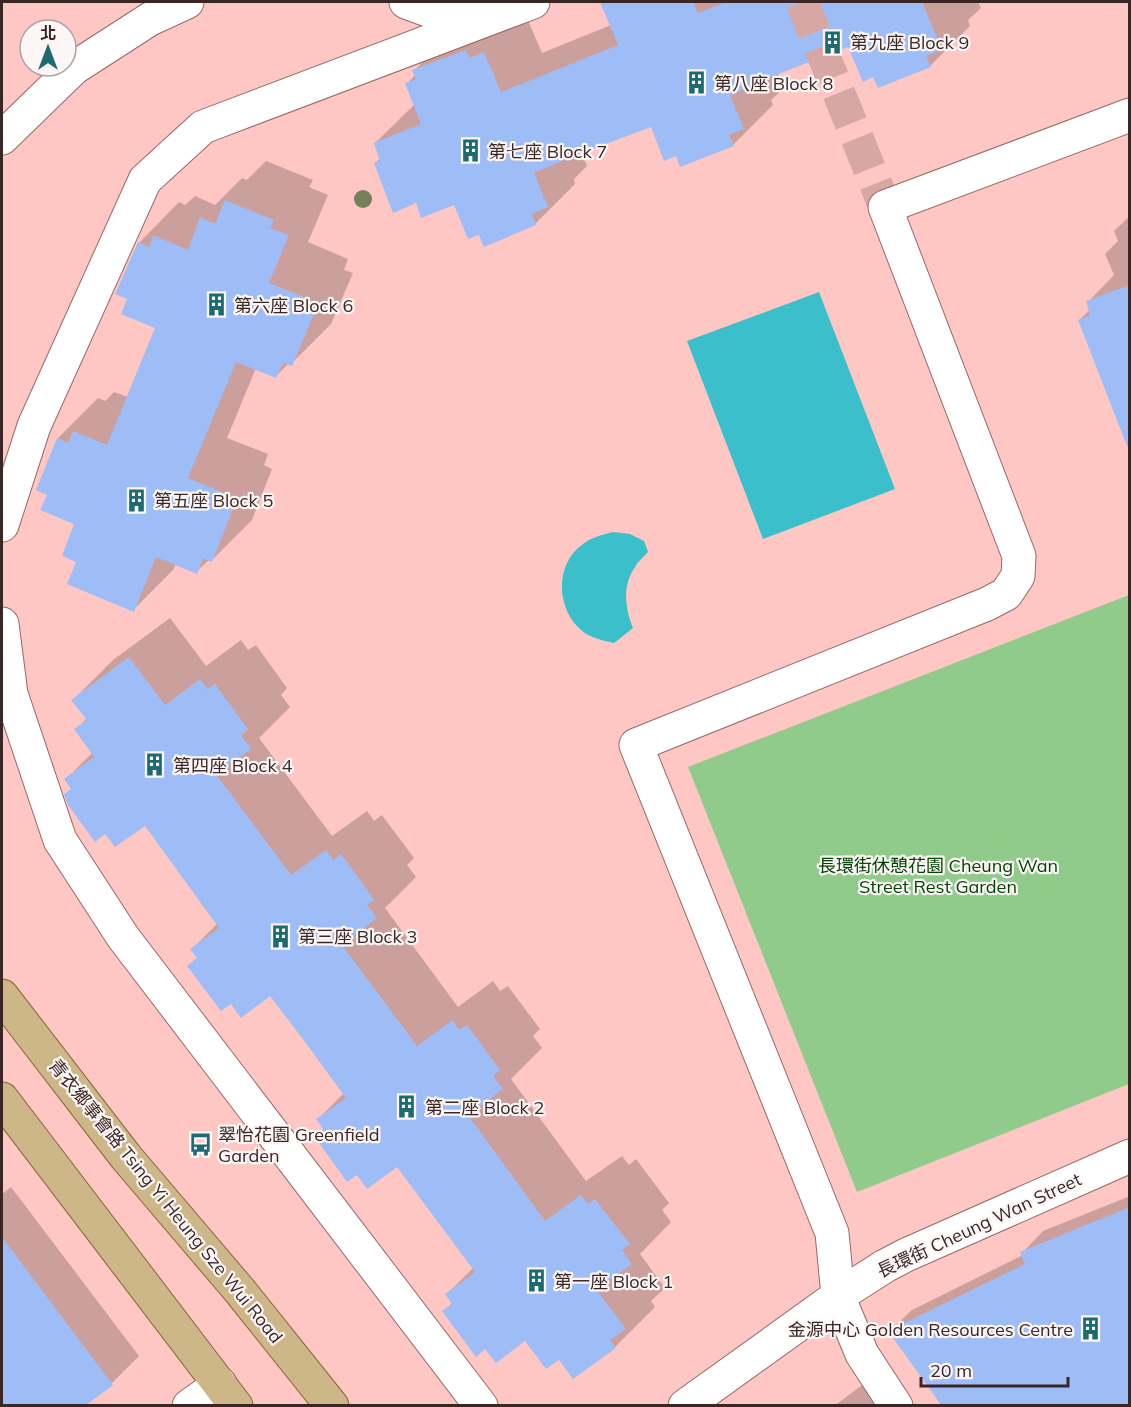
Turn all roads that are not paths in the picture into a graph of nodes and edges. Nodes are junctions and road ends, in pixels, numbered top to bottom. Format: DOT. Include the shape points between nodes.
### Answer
graph roads {
  1 [pos="187,2"];
  2 [pos="405,2"];
  3 [pos="528,4"];
  4 [pos="1130,115"];
  5 [pos="2,138"];
  6 [pos="2,525"];
  7 [pos="2,624"];
  8 [pos="2,996"];
  9 [pos="7,1118"];
  10 [pos="1127,1158"];
  11 [pos="838,1296"];
  12 [pos="228,1395"];
  13 [pos="189,1406"];
  14 [pos="332,1406"];
  15 [pos="481,1406"];
  16 [pos="685,1406"];
  17 [pos="896,1406"];
  1 -- 5 [label="street" via="150,19 74,68"];
  2 -- 3 [label="street" via="452,19"];
  3 -- 6 [label="street" via="203,127 145,180 34,426"];
  4 -- 11 [label="street" via="885,207 1019,556 1018,576 1006,594 636,745 831,1233"];
  7 -- 15 [label="street" via="11,694 60,840 123,937"];
  8 -- 14 [label="main road, 青衣鄉事會路 Tsing Yi Heung Sze Wui Road" via="126,1157"];
  9 -- 12 [label="main road"];
  10 -- 11 [label="street, 長環街 Cheung Wan Street" via="906,1255"];
  11 -- 16 [label="street, 長環街 Cheung Wan Street"];
  11 -- 17 [label="street" via="862,1354"];
  12 -- 13 [label="street"];
}
